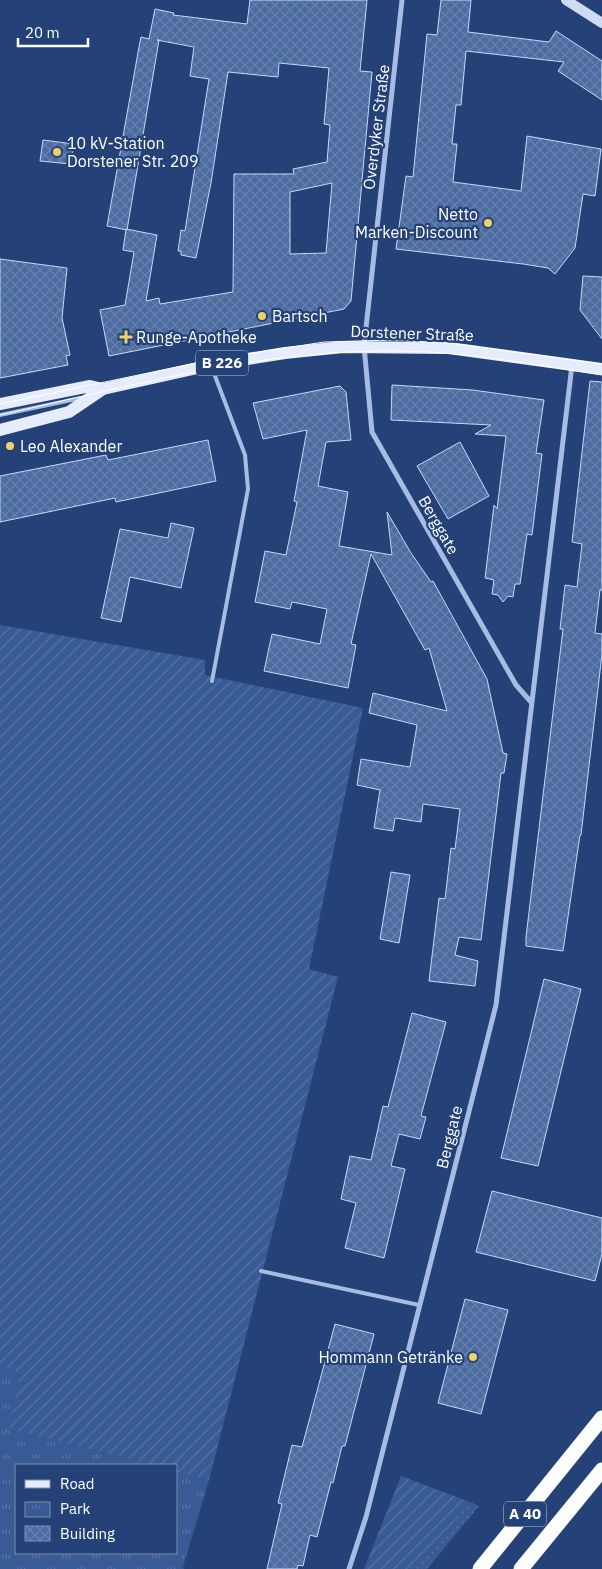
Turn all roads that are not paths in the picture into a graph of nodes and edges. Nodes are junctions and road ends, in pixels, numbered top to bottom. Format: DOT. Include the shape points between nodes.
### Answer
graph roads {
  1 [pos="402,0"];
  2 [pos="566,0"];
  3 [pos="602,23"];
  4 [pos="364,346"];
  5 [pos="211,365"];
  6 [pos="572,365"];
  7 [pos="602,369"];
  8 [pos="98,392"];
  9 [pos="0,404"];
  10 [pos="0,415"];
  11 [pos="0,430"];
  12 [pos="212,681"];
  13 [pos="531,702"];
  14 [pos="261,1271"];
  15 [pos="419,1305"];
  16 [pos="602,1412"];
  17 [pos="602,1418"];
  18 [pos="570,1458"];
  19 [pos="602,1470"];
  20 [pos="349,1569"];
  21 [pos="480,1569"];
  22 [pos="520,1569"];
  1 -- 4 [label="street, Overdyker Straße"];
  2 -- 3 [label="street"];
  4 -- 5 [label="main road, Dorstener Straße / B 226" via="285,353"];
  4 -- 6 [label="main road, Dorstener Straße / B 226" via="449,348"];
  4 -- 13 [label="street, Berggate" via="375,439 516,685"];
  5 -- 8 [label="main road, Dorstener Straße / B 226"];
  5 -- 12 [label="lane" via="245,455 248,489"];
  6 -- 7 [label="main road, Dorstener Straße / B 226"];
  6 -- 13 [label="street, Berggate"];
  8 -- 9 [label="main road, Dorstener Straße / B 226" via="90,386"];
  8 -- 10 [label="lane"];
  8 -- 11 [label="main road, Dorstener Straße / B 226" via="69,412"];
  13 -- 15 [label="street, Berggate" via="496,1005"];
  14 -- 15 [label="lane"];
  15 -- 20 [label="street, Berggate" via="366,1517"];
  16 -- 18 [label="highway, A 40"];
  17 -- 18 [label="highway, A 40"];
  18 -- 21 [label="highway, A 40"];
  19 -- 22 [label="highway, A 40"];
}
